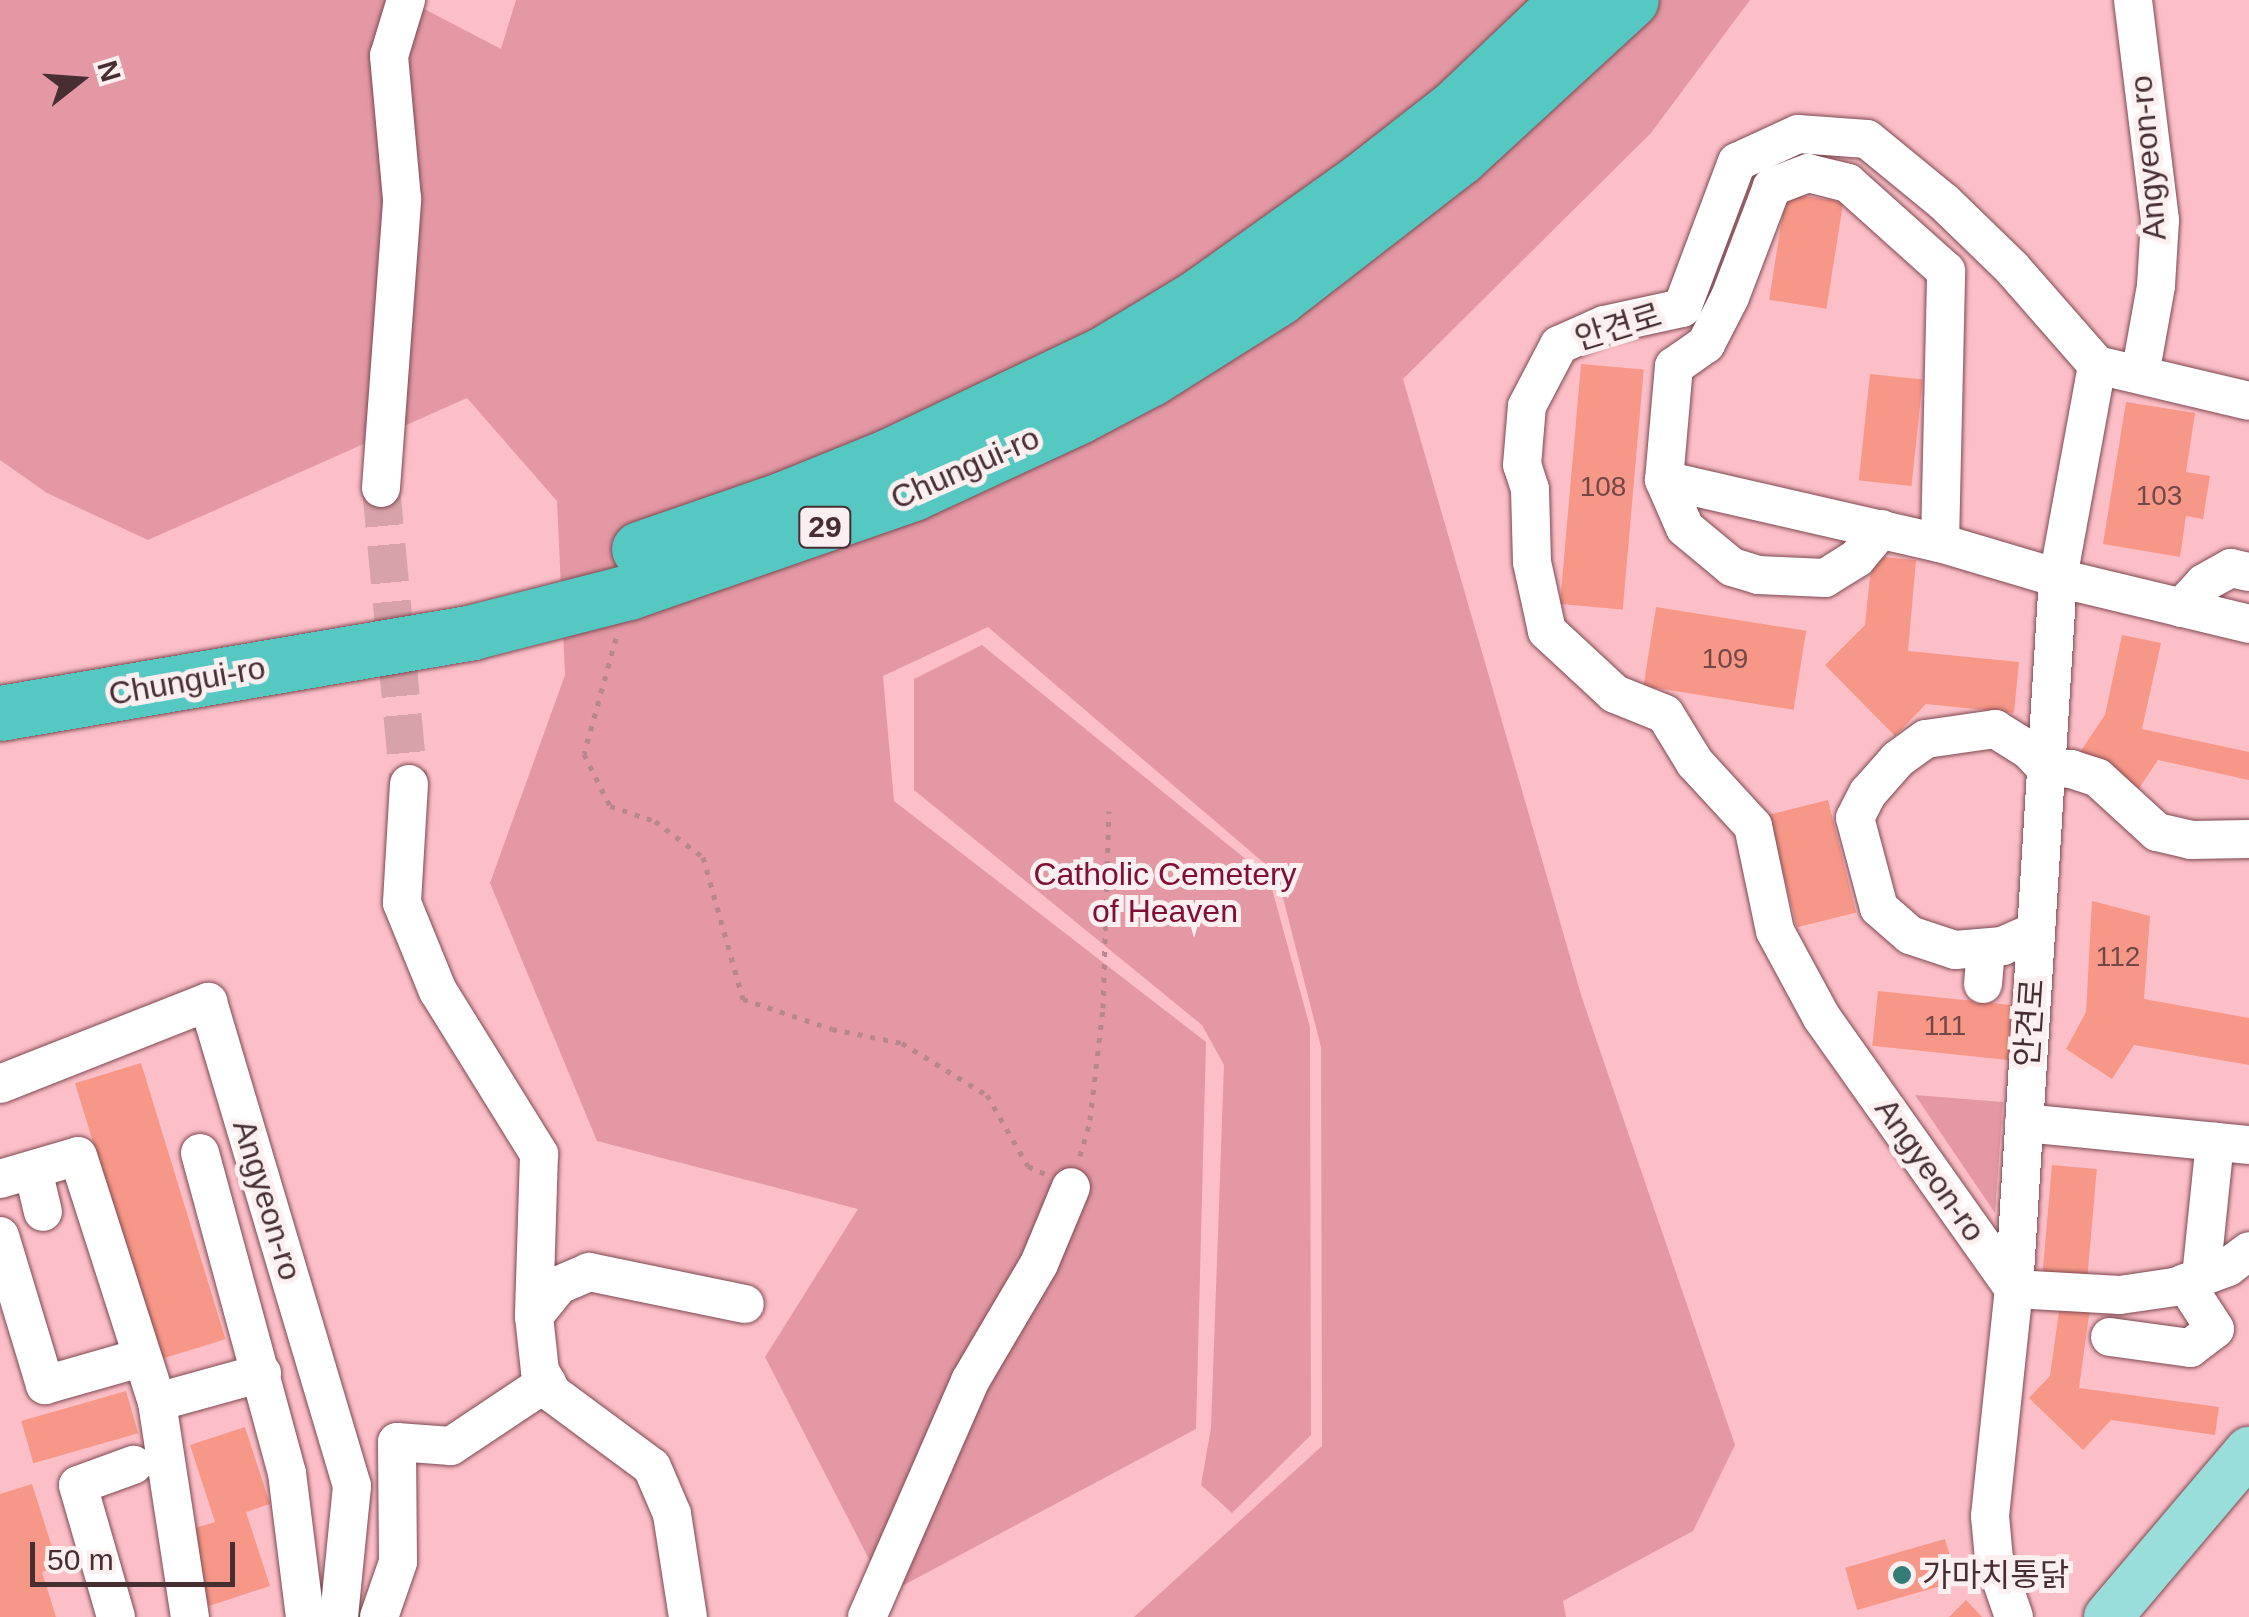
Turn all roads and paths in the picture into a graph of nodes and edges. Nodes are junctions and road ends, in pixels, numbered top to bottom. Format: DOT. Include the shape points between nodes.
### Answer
graph roads {
  1 [pos="406,0"];
  2 [pos="1568,0"];
  3 [pos="1631,0"];
  4 [pos="2132,0"];
  5 [pos="2097,365"];
  6 [pos="2140,375"];
  7 [pos="2249,401"];
  8 [pos="1664,480"];
  9 [pos="381,488"];
  10 [pos="1880,530"];
  11 [pos="1940,543"];
  12 [pos="2249,572"];
  13 [pos="2058,578"];
  14 [pos="629,592"];
  15 [pos="2181,608"];
  16 [pos="2249,624"];
  17 [pos="0,679"];
  18 [pos="0,712"];
  19 [pos="2046,768"];
  20 [pos="408,784"];
  21 [pos="1108,812"];
  22 [pos="2249,839"];
  23 [pos="2036,930"];
  24 [pos="0,1084"];
  25 [pos="2024,1123"];
  26 [pos="2232,1144"];
  27 [pos="200,1153"];
  28 [pos="16,1174"];
  29 [pos="1071,1186"];
  30 [pos="43,1212"];
  31 [pos="0,1236"];
  32 [pos="2249,1251"];
  33 [pos="2193,1280"];
  34 [pos="2014,1289"];
  35 [pos="745,1304"];
  36 [pos="534,1316"];
  37 [pos="2110,1338"];
  38 [pos="140,1358"];
  39 [pos="262,1373"];
  40 [pos="546,1382"];
  41 [pos="157,1402"];
  42 [pos="2249,1452"];
  43 [pos="133,1465"];
  44 [pos="116,1617"];
  45 [pos="190,1617"];
  46 [pos="305,1617"];
  47 [pos="340,1617"];
  48 [pos="379,1617"];
  49 [pos="688,1617"];
  50 [pos="868,1617"];
  51 [pos="2014,1617"];
  52 [pos="2108,1617"];
  1 -- 9 [label="street" via="390,56 402,199"];
  2 -- 17 [label="highway, Chungui-ro / 29" via="1454,108 1199,296 1106,353 887,457 691,532 549,575 383,613"];
  3 -- 14 [label="highway, Chungui-ro / 29" via="1403,204 1278,298 1152,378 912,494"];
  4 -- 6 [label="street, Angyeon-ro" via="2160,220"];
  5 -- 6 [label="street"];
  5 -- 13 [label="street, 안견로"];
  5 -- 34 [label="street, 안견로" via="2012,268 1867,139 1798,134 1736,162 1682,308 1604,325 1559,345 1527,406 1522,465 1530,489 1532,562 1548,631 1615,694 1666,714 1695,763 1753,826 1774,930 1822,1018"];
  6 -- 7 [label="street"];
  8 -- 10 [label="street"];
  8 -- 10 [label="street" via="1685,528 1732,568 1758,575 1825,578 1857,558"];
  8 -- 11 [label="street, 안견로" via="1674,366 1706,344 1772,187 1808,174 1848,182 1946,272"];
  10 -- 11 [label="street"];
  11 -- 13 [label="street"];
  12 -- 15 [label="street" via="2231,568 2204,583"];
  13 -- 15 [label="street"];
  13 -- 19 [label="street, 안견로"];
  14 -- 18 [label="highway, Chungui-ro / 29" via="472,632"];
  14 -- 29 [label="path" via="584,754 610,806 655,822 703,857 743,998 902,1043 987,1094 1028,1166"];
  15 -- 16 [label="street"];
  19 -- 22 [label="street" via="2098,778 2156,832 2191,840"];
  19 -- 23 [label="street, 안견로"];
  19 -- 23 [label="street" via="1994,730 1926,740 1898,759 1855,818 1879,908 1910,935 1920,956 1955,950 1985,966 2003,946"];
  20 -- 36 [label="street" via="402,903 438,991 539,1154"];
  21 -- 29 [label="path" via="1103,1008 1090,1120"];
  23 -- 25 [label="street, 안견로"];
  24 -- 47 [label="street, Angyeon-ro" via="208,1002 352,1486"];
  25 -- 26 [label="street"];
  25 -- 34 [label="street, 안견로"];
  26 -- 33 [label="street"];
  27 -- 39 [label="street"];
  28 -- 30 [label="street"];
  28 -- 38 [label="street" via="78,1156"];
  29 -- 50 [label="street" via="1039,1264 970,1382"];
  31 -- 38 [label="street" via="45,1385"];
  32 -- 33 [label="street"];
  33 -- 34 [label="street" via="2120,1295"];
  33 -- 37 [label="street" via="2215,1328 2190,1348 2154,1357"];
  34 -- 51 [label="street" via="1990,1531"];
  35 -- 36 [label="street" via="589,1272 559,1285"];
  36 -- 40 [label="street"];
  38 -- 41 [label="street"];
  39 -- 41 [label="street"];
  39 -- 46 [label="street" via="287,1473"];
  40 -- 48 [label="street" via="451,1446 397,1442 398,1562"];
  40 -- 49 [label="street" via="652,1467 672,1514"];
  41 -- 45 [label="street"];
  42 -- 52 [label="main road"];
  43 -- 44 [label="street" via="78,1484"];
}
